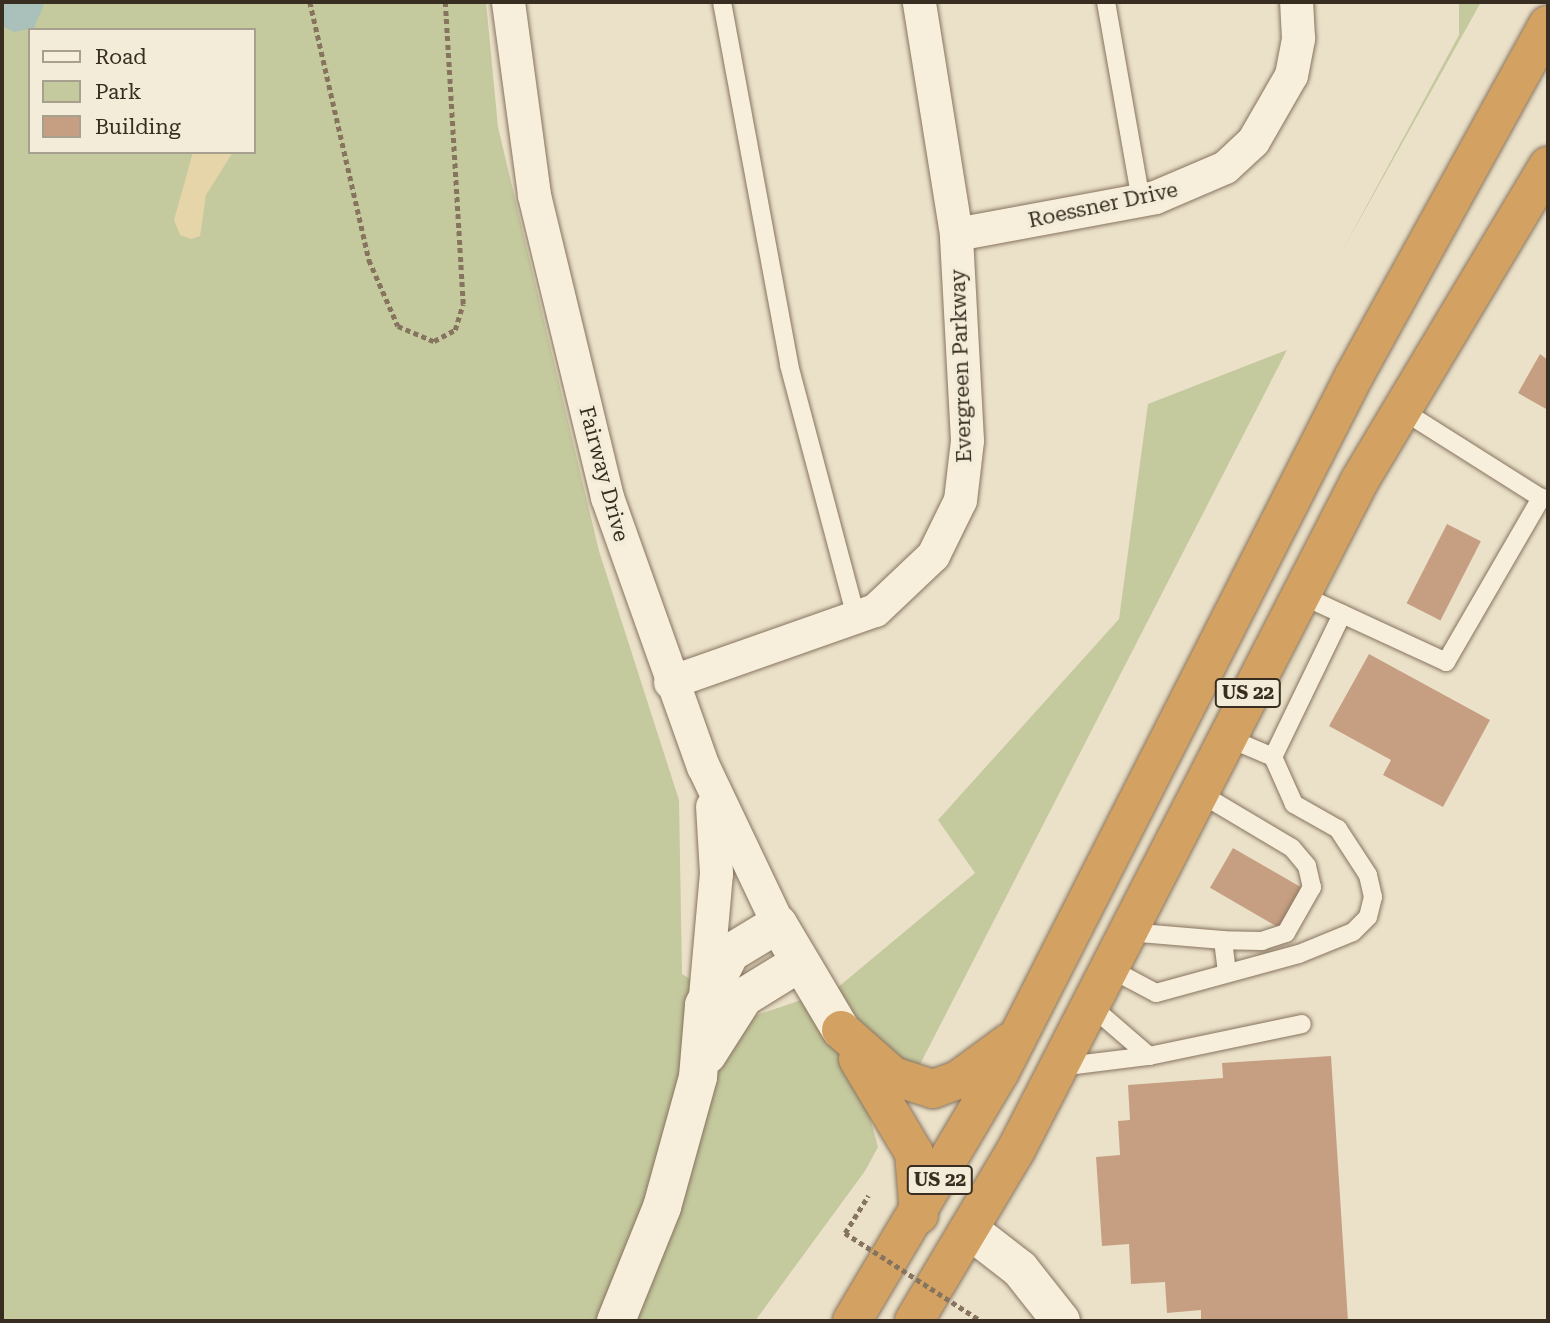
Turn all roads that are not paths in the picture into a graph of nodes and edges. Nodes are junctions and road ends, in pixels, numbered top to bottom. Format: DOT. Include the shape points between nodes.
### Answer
graph roads {
  1 [pos="508,2"];
  2 [pos="722,2"];
  3 [pos="919,2"];
  4 [pos="1106,2"];
  5 [pos="1296,2"];
  6 [pos="1548,25"];
  7 [pos="1548,166"];
  8 [pos="1141,201"];
  9 [pos="956,234"];
  10 [pos="1400,409"];
  11 [pos="1298,594"];
  12 [pos="1342,614"];
  13 [pos="857,620"];
  14 [pos="670,682"];
  15 [pos="1226,737"];
  16 [pos="1273,757"];
  17 [pos="703,766"];
  18 [pos="1198,792"];
  19 [pos="778,924"];
  20 [pos="1127,932"];
  21 [pos="1223,940"];
  22 [pos="799,963"];
  23 [pos="1109,968"];
  24 [pos="1227,974"];
  25 [pos="704,1005"];
  26 [pos="1090,1006"];
  27 [pos="1303,1024"];
  28 [pos="841,1030"];
  29 [pos="1020,1034"];
  30 [pos="1149,1056"];
  31 [pos="1059,1068"];
  32 [pos="698,1077"];
  33 [pos="919,1215"];
  34 [pos="971,1231"];
  35 [pos="616,1321"];
  36 [pos="852,1321"];
  37 [pos="914,1321"];
  38 [pos="1061,1321"];
  1 -- 14 [label="street, Fairway Drive" via="534,195 607,497"];
  2 -- 13 [label="lane" via="789,365"];
  3 -- 9 [label="street, Evergreen Parkway"];
  4 -- 8 [label="lane"];
  5 -- 8 [label="street, Roessner Drive" via="1298,38 1290,75 1253,141 1192,186"];
  6 -- 29 [label="highway, US 22" via="1360,365"];
  7 -- 10 [label="highway, US 22"];
  8 -- 9 [label="street, Roessner Drive"];
  9 -- 13 [label="street, Evergreen Parkway" via="967,440 960,500 939,546 907,586"];
  10 -- 11 [label="highway, US 22"];
  10 -- 12 [label="lane" via="1541,498 1446,662"];
  11 -- 12 [label="lane"];
  11 -- 15 [label="highway, US 22"];
  12 -- 16 [label="lane"];
  13 -- 14 [label="street, Evergreen Parkway"];
  14 -- 17 [label="street, Fairway Drive"];
  15 -- 16 [label="lane"];
  15 -- 18 [label="highway, US 22"];
  16 -- 24 [label="lane" via="1294,804 1338,829 1368,876 1373,897 1368,917 1353,932"];
  17 -- 19 [label="street, Fairway Drive"];
  17 -- 25 [label="street" via="716,862"];
  18 -- 20 [label="highway, US 22"];
  18 -- 21 [label="lane" via="1292,848 1307,866 1312,887 1286,933 1262,941"];
  19 -- 22 [label="street"];
  19 -- 25 [label="street" via="730,953"];
  20 -- 21 [label="lane"];
  20 -- 23 [label="highway, US 22"];
  21 -- 24 [label="lane"];
  22 -- 28 [label="street"];
  22 -- 32 [label="street" via="757,986 731,1010"];
  23 -- 24 [label="lane" via="1156,993"];
  23 -- 26 [label="highway, US 22"];
  25 -- 32 [label="street"];
  26 -- 30 [label="lane"];
  26 -- 31 [label="highway, US 22"];
  27 -- 30 [label="lane"];
  28 -- 29 [label="highway" via="893,1076 933,1088 958,1080"];
  28 -- 33 [label="highway" via="914,1153"];
  29 -- 33 [label="highway, US 22"];
  30 -- 31 [label="lane"];
  31 -- 34 [label="highway, US 22"];
  32 -- 35 [label="street" via="662,1207"];
  33 -- 36 [label="highway, US 22"];
  34 -- 37 [label="highway, US 22"];
  34 -- 38 [label="street" via="1014,1263"];
}
